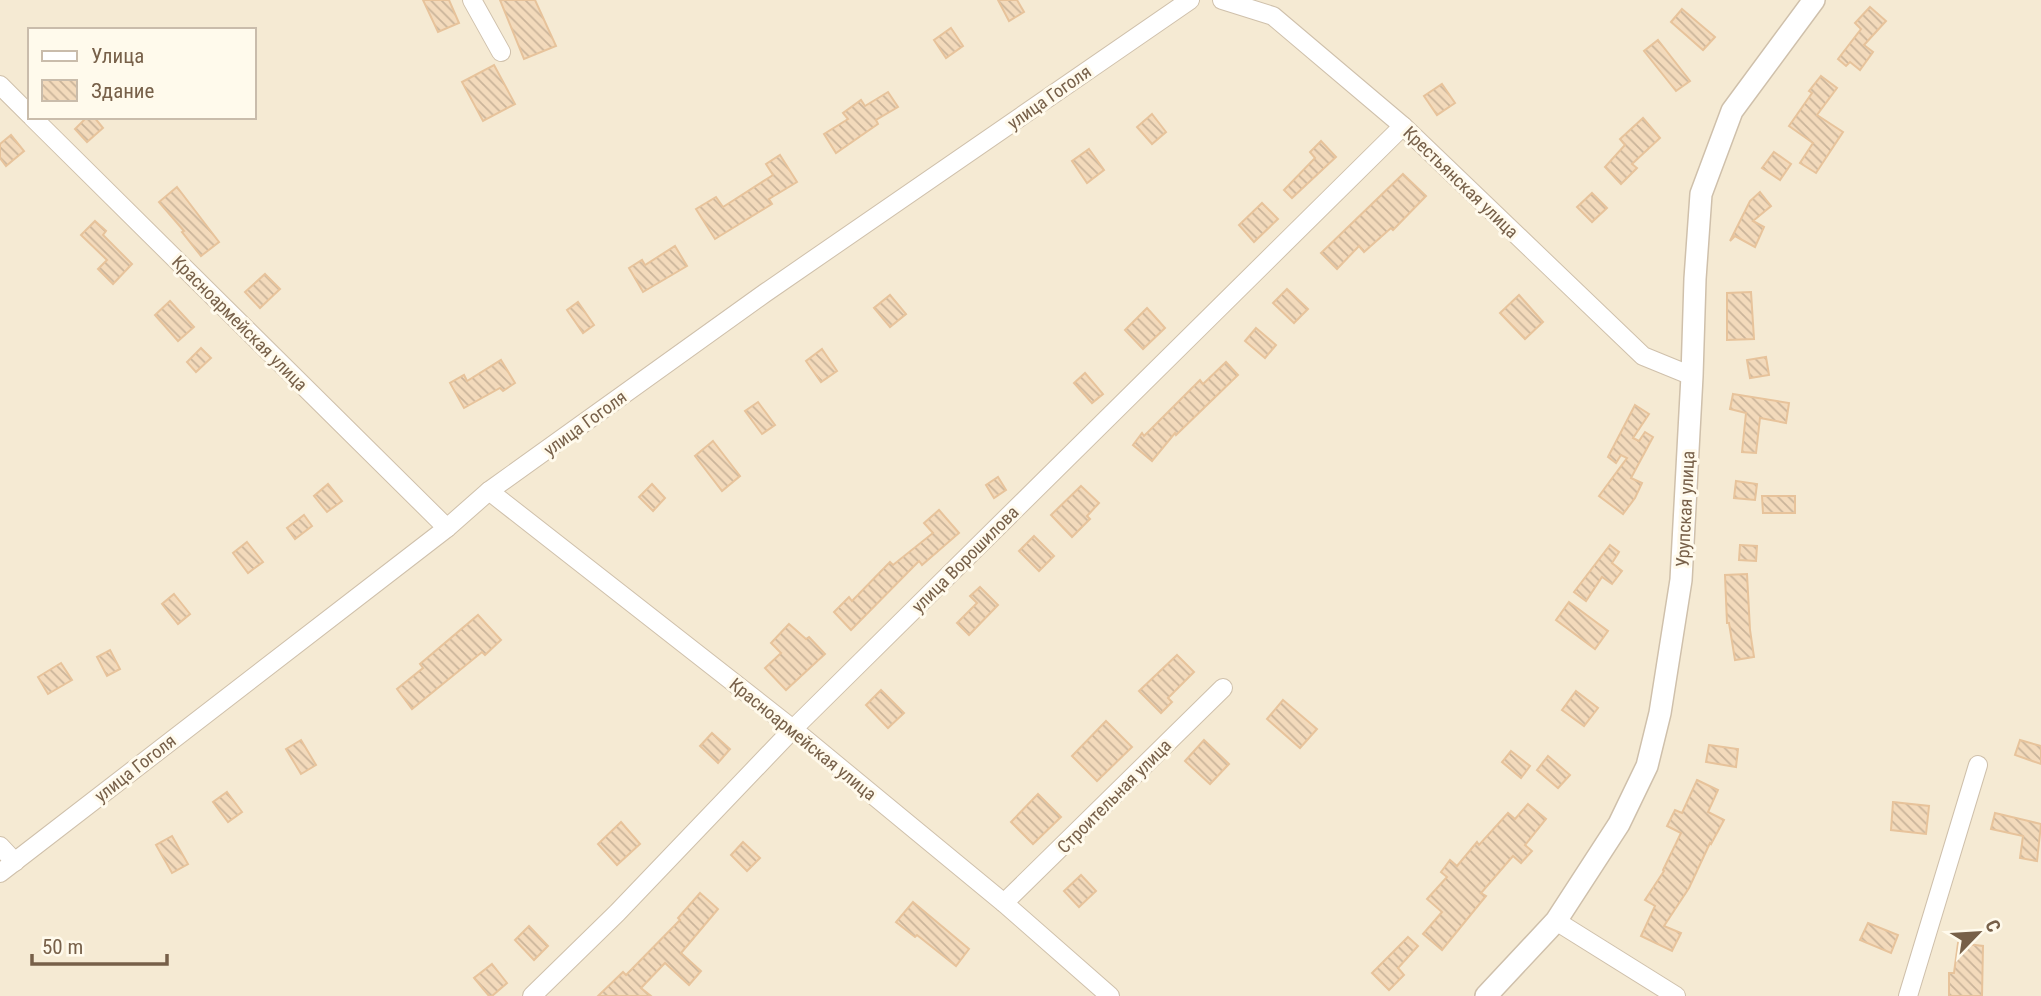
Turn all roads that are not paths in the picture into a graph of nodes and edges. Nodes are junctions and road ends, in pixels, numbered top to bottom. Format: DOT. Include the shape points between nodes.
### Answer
graph roads {
  1 [pos="472,0"];
  2 [pos="1190,0"];
  3 [pos="1222,0"];
  4 [pos="1814,0"];
  5 [pos="501,52"];
  6 [pos="0,85"];
  7 [pos="28,113"];
  8 [pos="34,119"];
  9 [pos="1403,126"];
  10 [pos="1692,376"];
  11 [pos="489,491"];
  12 [pos="447,528"];
  13 [pos="1223,688"];
  14 [pos="793,729"];
  15 [pos="1978,765"];
  16 [pos="0,846"];
  17 [pos="15,862"];
  18 [pos="0,873"];
  19 [pos="1004,903"];
  20 [pos="1556,921"];
  21 [pos="532,996"];
  22 [pos="1110,996"];
  23 [pos="1486,996"];
  24 [pos="1676,996"];
  25 [pos="1908,996"];
  1 -- 5 [label="street"];
  2 -- 11 [label="street, улица Гоголя" via="765,293"];
  3 -- 9 [label="street, Крестьянская улица" via="1273,16"];
  4 -- 10 [label="street, Урупская улица" via="1732,111 1701,194"];
  6 -- 7 [label="street, Красноармейская улица"];
  8 -- 12 [label="street, Красноармейская улица"];
  9 -- 10 [label="street, Крестьянская улица" via="1643,356"];
  9 -- 14 [label="street, улица Ворошилова"];
  10 -- 20 [label="street, Урупская улица" via="1681,580 1657,727 1647,766 1619,824"];
  11 -- 12 [label="street, улица Гоголя"];
  11 -- 14 [label="street, Красноармейская улица"];
  12 -- 17 [label="street, улица Гоголя"];
  13 -- 19 [label="street, Строительная улица"];
  14 -- 19 [label="street, Красноармейская улица"];
  14 -- 21 [label="street, улица Ворошилова"];
  15 -- 25 [label="street"];
  16 -- 17 [label="street"];
  17 -- 18 [label="street, улица Гоголя"];
  19 -- 22 [label="street, Красноармейская улица"];
  20 -- 23 [label="street, Урупская улица"];
  20 -- 24 [label="street"];
}
